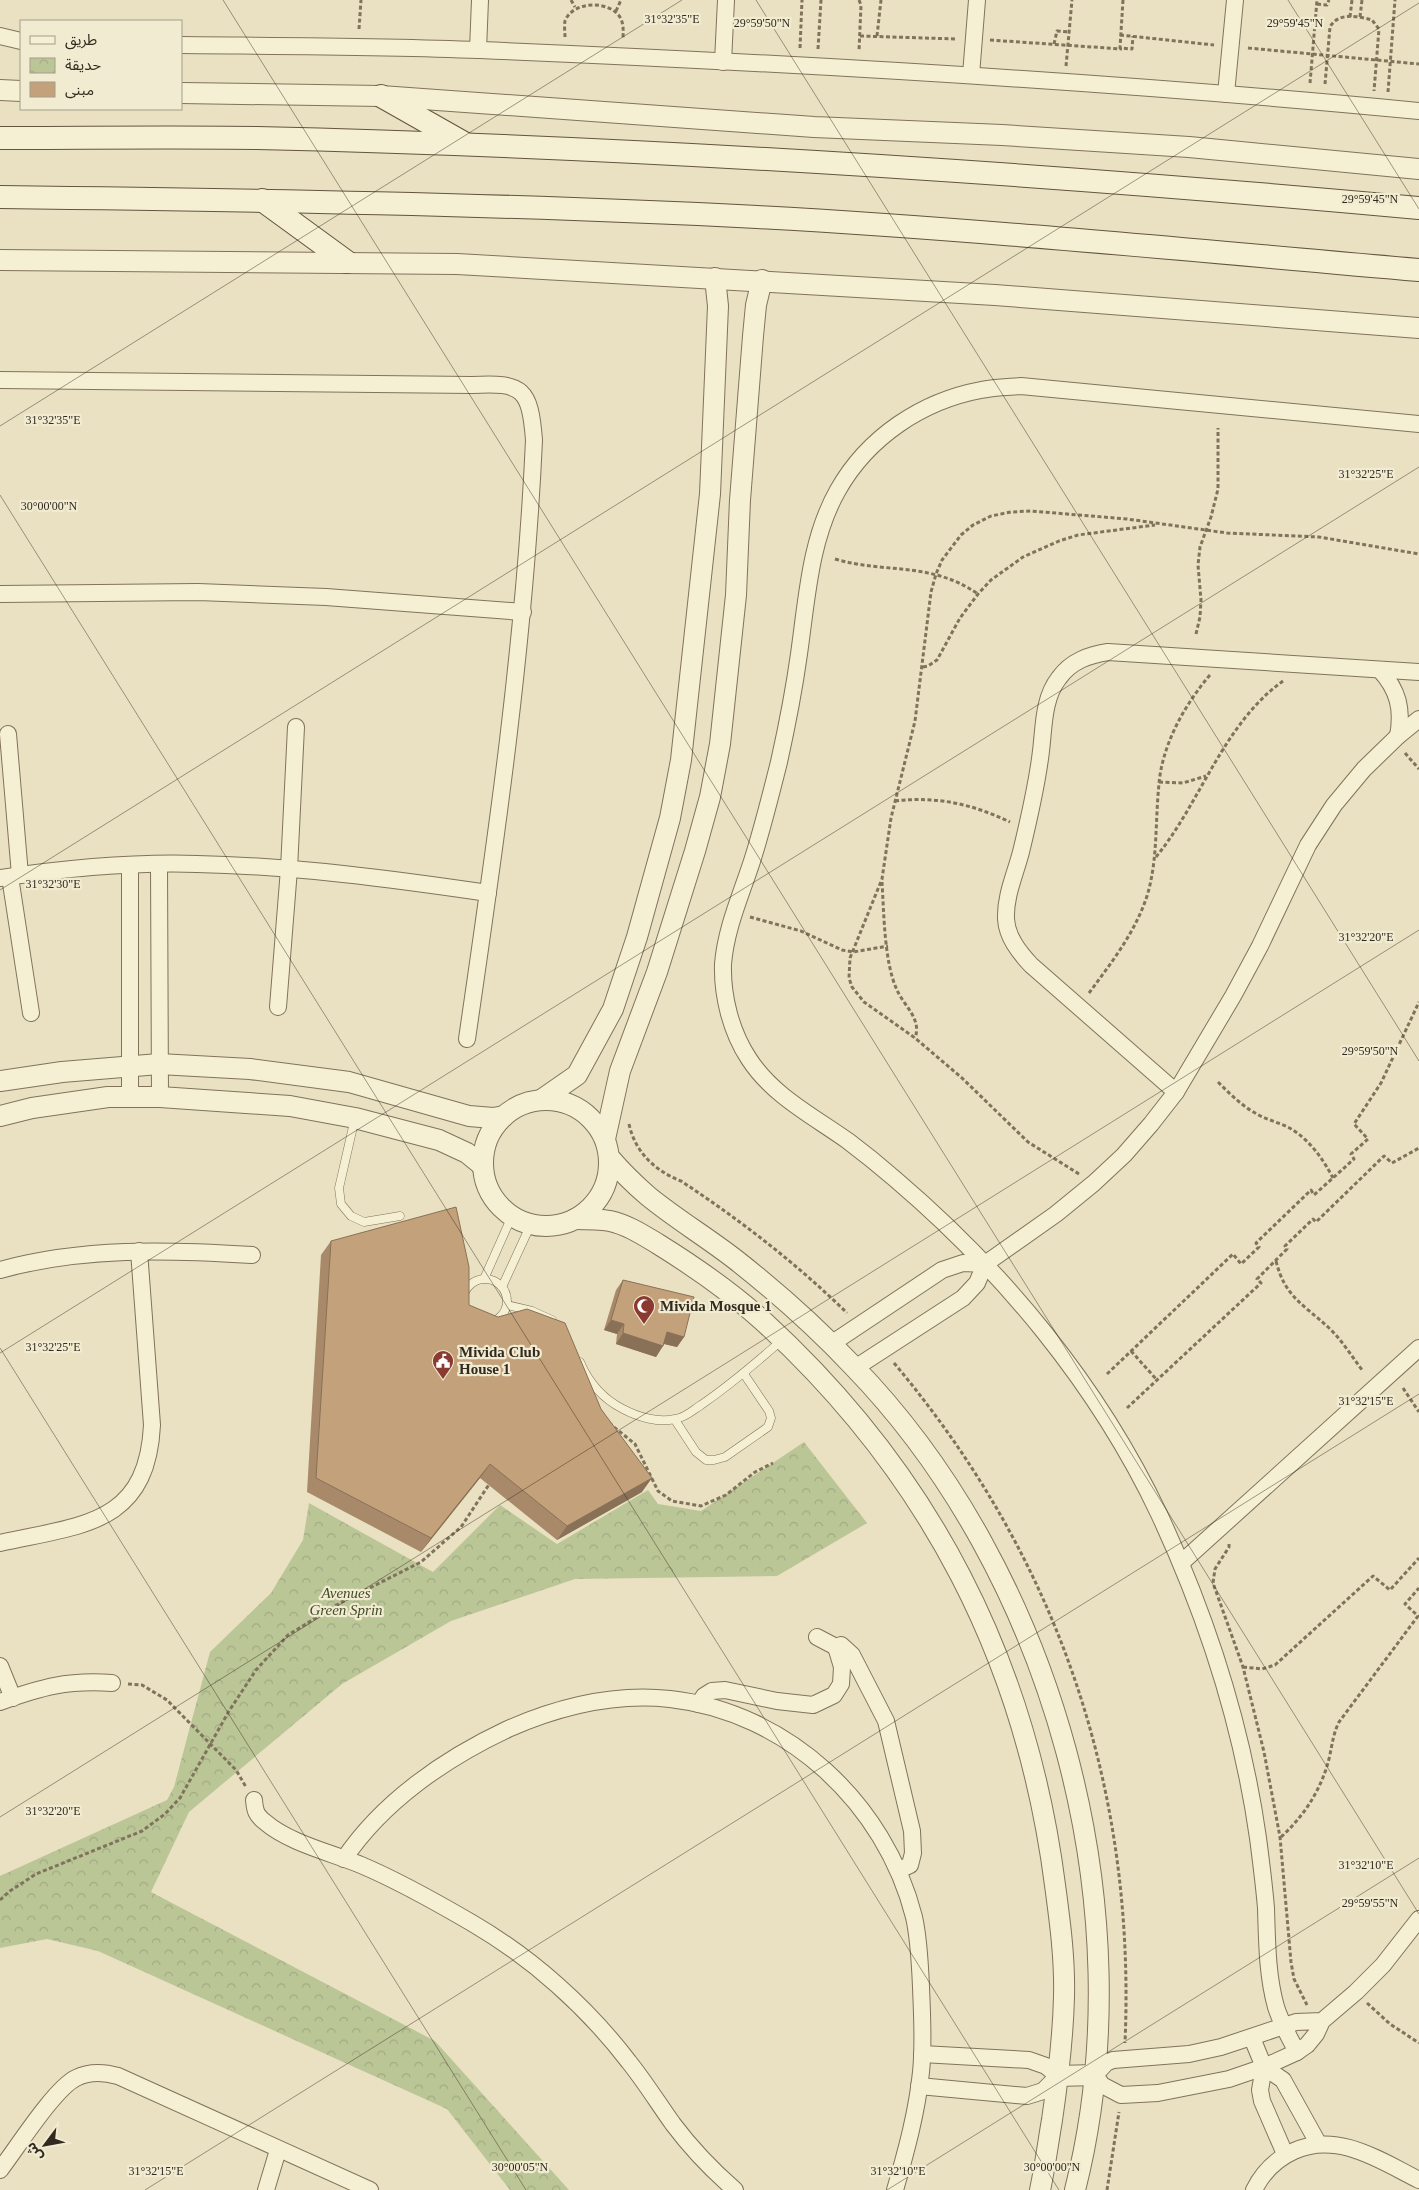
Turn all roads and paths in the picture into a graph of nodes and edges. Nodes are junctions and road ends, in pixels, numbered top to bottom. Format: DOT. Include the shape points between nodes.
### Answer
graph roads {
  1 [pos="361,0"];
  2 [pos="480,0"];
  3 [pos="571,0"];
  4 [pos="594,0"];
  5 [pos="620,0"];
  6 [pos="726,0"];
  7 [pos="802,0"];
  8 [pos="820,0"];
  9 [pos="859,0"];
  10 [pos="880,0"];
  11 [pos="977,0"];
  12 [pos="1072,0"];
  13 [pos="1123,0"];
  14 [pos="1235,0"];
  15 [pos="1329,0"];
  16 [pos="1352,0"];
  17 [pos="1362,0"];
  18 [pos="1395,0"];
  19 [pos="1317,2"];
  20 [pos="576,7"];
  21 [pos="616,11"];
  22 [pos="1350,17"];
  23 [pos="1360,18"];
  24 [pos="1069,32"];
  25 [pos="1120,35"];
  26 [pos="0,36"];
  27 [pos="877,36"];
  28 [pos="1133,36"];
  29 [pos="20,41"];
  30 [pos="182,44"];
  31 [pos="1054,44"];
  32 [pos="1231,46"];
  33 [pos="358,47"];
  34 [pos="478,50"];
  35 [pos="564,54"];
  36 [pos="1312,54"];
  37 [pos="1327,55"];
  38 [pos="623,57"];
  39 [pos="1376,60"];
  40 [pos="1390,61"];
  41 [pos="723,62"];
  42 [pos="1419,64"];
  43 [pos="799,66"];
  44 [pos="818,67"];
  45 [pos="858,69"];
  46 [pos="971,75"];
  47 [pos="1064,82"];
  48 [pos="0,90"];
  49 [pos="20,91"];
  50 [pos="182,93"];
  51 [pos="1226,94"];
  52 [pos="381,96"];
  53 [pos="1316,102"];
  54 [pos="1379,107"];
  55 [pos="1419,111"];
  56 [pos="0,138"];
  57 [pos="467,145"];
  58 [pos="1419,169"];
  59 [pos="0,197"];
  60 [pos="262,200"];
  61 [pos="1419,208"];
  62 [pos="0,260"];
  63 [pos="347,262"];
  64 [pos="1419,270"];
  65 [pos="716,278"];
  66 [pos="762,280"];
  67 [pos="1419,328"];
  68 [pos="0,380"];
  69 [pos="1419,424"];
  70 [pos="1218,428"];
  71 [pos="1158,524"];
  72 [pos="835,559"];
  73 [pos="0,594"];
  74 [pos="978,594"];
  75 [pos="523,612"];
  76 [pos="1196,634"];
  77 [pos="1223,660"];
  78 [pos="1309,665"];
  79 [pos="923,667"];
  80 [pos="1380,670"];
  81 [pos="1419,672"];
  82 [pos="1419,720"];
  83 [pos="296,727"];
  84 [pos="8,734"];
  85 [pos="1398,736"];
  86 [pos="1206,776"];
  87 [pos="1159,782"];
  88 [pos="895,801"];
  89 [pos="1026,830"];
  90 [pos="1155,858"];
  91 [pos="160,865"];
  92 [pos="130,866"];
  93 [pos="289,869"];
  94 [pos="10,877"];
  95 [pos="882,879"];
  96 [pos="488,894"];
  97 [pos="734,913"];
  98 [pos="888,946"];
  99 [pos="1419,1002"];
  100 [pos="278,1007"];
  101 [pos="1079,1007"];
  102 [pos="32,1013"];
  103 [pos="915,1038"];
  104 [pos="467,1039"];
  105 [pos="159,1064"];
  106 [pos="130,1067"];
  107 [pos="0,1081"];
  108 [pos="1218,1082"];
  109 [pos="1176,1092"];
  110 [pos="130,1097"];
  111 [pos="160,1097"];
  112 [pos="541,1100"];
  113 [pos="0,1116"];
  114 [pos="504,1116"];
  115 [pos="355,1118"];
  116 [pos="607,1148"];
  117 [pos="1419,1148"];
  118 [pos="484,1166"];
  119 [pos="1333,1178"];
  120 [pos="400,1216"];
  121 [pos="512,1216"];
  122 [pos="575,1219"];
  123 [pos="531,1224"];
  124 [pos="139,1251"];
  125 [pos="252,1255"];
  126 [pos="1276,1261"];
  127 [pos="986,1264"];
  128 [pos="0,1270"];
  129 [pos="484,1279"];
  130 [pos="502,1288"];
  131 [pos="507,1305"];
  132 [pos="561,1328"];
  133 [pos="783,1340"];
  134 [pos="831,1344"];
  135 [pos="1419,1348"];
  136 [pos="575,1351"];
  137 [pos="1131,1351"];
  138 [pos="855,1368"];
  139 [pos="1362,1370"];
  140 [pos="744,1374"];
  141 [pos="1106,1374"];
  142 [pos="1157,1380"];
  143 [pos="1404,1388"];
  144 [pos="1127,1408"];
  145 [pos="1419,1412"];
  146 [pos="675,1420"];
  147 [pos="603,1422"];
  148 [pos="773,1463"];
  149 [pos="496,1475"];
  150 [pos="0,1543"];
  151 [pos="1419,1558"];
  152 [pos="1181,1563"];
  153 [pos="1419,1588"];
  154 [pos="817,1637"];
  155 [pos="836,1646"];
  156 [pos="0,1666"];
  157 [pos="1243,1667"];
  158 [pos="112,1683"];
  159 [pos="6,1700"];
  160 [pos="699,1704"];
  161 [pos="211,1745"];
  162 [pos="254,1800"];
  163 [pos="1280,1837"];
  164 [pos="344,1859"];
  165 [pos="899,1870"];
  166 [pos="0,1900"];
  167 [pos="1419,1919"];
  168 [pos="1356,1992"];
  169 [pos="1322,2021"];
  170 [pos="1283,2026"];
  171 [pos="1252,2038"];
  172 [pos="1419,2043"];
  173 [pos="1297,2052"];
  174 [pos="922,2054"];
  175 [pos="1264,2067"];
  176 [pos="1095,2075"];
  177 [pos="1058,2076"];
  178 [pos="920,2086"];
  179 [pos="1318,2144"];
  180 [pos="278,2150"];
  181 [pos="1285,2154"];
  182 [pos="0,2170"];
  183 [pos="1419,2180"];
  184 [pos="266,2190"];
  185 [pos="370,2190"];
  186 [pos="735,2190"];
  187 [pos="895,2190"];
  188 [pos="1040,2190"];
  189 [pos="1076,2190"];
  190 [pos="1254,2190"];
  1 -- 33 [label="path"];
  2 -- 34 [label="street"];
  3 -- 20 [label="path"];
  4 -- 20 [label="path"];
  4 -- 21 [label="path"];
  5 -- 21 [label="path"];
  6 -- 41 [label="street"];
  7 -- 43 [label="path"];
  8 -- 44 [label="path"];
  9 -- 45 [label="path"];
  10 -- 27 [label="path"];
  11 -- 46 [label="street"];
  12 -- 24 [label="path"];
  13 -- 25 [label="path"];
  14 -- 32 [label="street"];
  15 -- 19 [label="path" via="1327,5"];
  16 -- 22 [label="path"];
  17 -- 23 [label="path"];
  18 -- 40 [label="path"];
  19 -- 36 [label="path"];
  20 -- 35 [label="path" via="565,22"];
  21 -- 38 [label="path" via="624,26"];
  22 -- 23 [label="path"];
  22 -- 37 [label="path" via="1332,23 1328,32"];
  23 -- 39 [label="path" via="1372,20 1378,26"];
  24 -- 31 [label="path" via="1057,32"];
  24 -- 47 [label="path"];
  25 -- 28 [label="path"];
  25 -- 28 [label="path" via="1119,47 1122,49 1132,49"];
  26 -- 29 [label="street"];
  28 -- 32 [label="path"];
  30 -- 33 [label="street"];
  32 -- 36 [label="path"];
  32 -- 51 [label="street"];
  33 -- 34 [label="street"];
  34 -- 35 [label="street"];
  35 -- 38 [label="street"];
  36 -- 37 [label="path"];
  36 -- 53 [label="path"];
  37 -- 39 [label="path"];
  37 -- 53 [label="path"];
  38 -- 41 [label="street"];
  39 -- 40 [label="path"];
  39 -- 54 [label="path"];
  40 -- 42 [label="path"];
  40 -- 54 [label="path"];
  41 -- 43 [label="street"];
  43 -- 44 [label="street"];
  44 -- 45 [label="street"];
  45 -- 46 [label="street"];
  46 -- 47 [label="street"];
  47 -- 51 [label="street"];
  48 -- 49 [label="street"];
  50 -- 52 [label="street"];
  51 -- 53 [label="street"];
  52 -- 57 [label="main road"];
  52 -- 58 [label="street" via="814,127 1002,134 1189,147"];
  53 -- 54 [label="street"];
  54 -- 55 [label="street"];
  56 -- 57 [label="main road" via="255,138"];
  57 -- 61 [label="main road" via="856,164 1157,184"];
  59 -- 60 [label="main road"];
  60 -- 63 [label="main road"];
  60 -- 64 [label="main road" via="758,217 1004,233"];
  62 -- 63 [label="street"];
  63 -- 65 [label="street" via="457,264"];
  65 -- 66 [label="street"];
  65 -- 112 [label="street" via="718,306 710,494 681,760 670,818 613,1009 578,1075"];
  66 -- 67 [label="street"];
  66 -- 116 [label="street" via="753,336 736,595 720,744 695,851 657,972 620,1071"];
  68 -- 75 [label="street" via="500,384 514,388 525,396 532,413 534,440"];
  69 -- 97 [label="street" via="1021,386 985,389 949,398 916,412 886,433 860,458 839,488 823,521 814,556 779,760 765,817"];
  70 -- 76 [label="path" via="1218,489 1216,504 1200,547 1201,600"];
  71 -- 74 [label="path" via="1059,540 1007,568"];
  72 -- 74 [label="path" via="930,572 958,582"];
  73 -- 75 [label="street" via="198,592 326,597"];
  74 -- 79 [label="path" via="960,618 937,660"];
  75 -- 96 [label="street"];
  77 -- 78 [label="street"];
  77 -- 87 [label="path" via="1185,711 1169,745"];
  77 -- 89 [label="street" via="1108,652 1090,655 1073,664 1059,677 1050,694"];
  78 -- 80 [label="street"];
  78 -- 86 [label="path" via="1261,700"];
  80 -- 81 [label="street"];
  80 -- 85 [label="street" via="1397,693 1401,714"];
  82 -- 85 [label="street"];
  83 -- 93 [label="street"];
  84 -- 94 [label="street"];
  85 -- 109 [label="street" via="1334,805 1308,845 1238,988"];
  86 -- 87 [label="path" via="1183,783"];
  86 -- 90 [label="path" via="1177,829"];
  87 -- 90 [label="path"];
  88 -- 89 [label="path" via="931,799 966,804"];
  89 -- 101 [label="street" via="1006,905 1009,930 1020,953"];
  90 -- 101 [label="path" via="1147,896 1131,933"];
  91 -- 92 [label="street"];
  91 -- 93 [label="street"];
  91 -- 105 [label="street"];
  92 -- 94 [label="street"];
  92 -- 106 [label="street"];
  93 -- 96 [label="street" via="386,878"];
  93 -- 100 [label="street"];
  94 -- 102 [label="street"];
  95 -- 98 [label="path"];
  96 -- 104 [label="street"];
  97 -- 98 [label="path" via="801,931 842,950"];
  97 -- 127 [label="street" via="723,967 726,999 734,1030 748,1058 768,1083 884,1170"];
  98 -- 103 [label="path" via="893,981 915,1019"];
  99 -- 119 [label="path" via="1381,1083 1354,1124 1368,1139 1351,1154 1354,1158"];
  101 -- 109 [label="street"];
  105 -- 106 [label="street"];
  105 -- 111 [label="street"];
  105 -- 114 [label="street" via="308,1075 349,1082 469,1116"];
  106 -- 107 [label="street"];
  106 -- 110 [label="street"];
  108 -- 119 [label="path" via="1240,1104 1293,1130 1306,1140"];
  109 -- 127 [label="street" via="1140,1137 1094,1183"];
  110 -- 111 [label="street"];
  110 -- 113 [label="street" via="32,1108"];
  111 -- 115 [label="street" via="290,1106"];
  112 -- 114 [label="street" via="521,1105"];
  112 -- 116 [label="street" via="561,1102 579,1110 594,1122"];
  114 -- 118 [label="street" via="492,1131 485,1148"];
  115 -- 118 [label="street" via="448,1143"];
  115 -- 120 [label="lane" via="338,1188 341,1204 351,1216 364,1222"];
  116 -- 122 [label="street" via="609,1172 602,1193 588,1211"];
  116 -- 134 [label="street" via="648,1196 771,1288"];
  117 -- 126 [label="path" via="1392,1163 1384,1156 1316,1222 1313,1219 1285,1246 1287,1249"];
  118 -- 121 [label="street" via="492,1194"];
  119 -- 137 [label="path" via="1314,1195 1311,1190 1256,1243 1259,1247 1241,1264 1233,1254"];
  121 -- 123 [label="street"];
  121 -- 129 [label="lane"];
  122 -- 123 [label="street" via="546,1226"];
  122 -- 133 [label="street" via="612,1221 629,1227 717,1284"];
  123 -- 130 [label="lane"];
  124 -- 125 [label="street"];
  124 -- 128 [label="street" via="57,1257"];
  124 -- 150 [label="street" via="152,1425 150,1449 142,1476 131,1495 99,1519"];
  126 -- 139 [label="path" via="1288,1292 1329,1328"];
  126 -- 142 [label="path" via="1257,1279 1261,1283"];
  127 -- 134 [label="street" via="963,1263 942,1270"];
  127 -- 138 [label="street" via="977,1283 963,1298"];
  127 -- 152 [label="street" via="1025,1309 1096,1405 1128,1456"];
  129 -- 130 [label="lane"];
  129 -- 131 [label="lane" via="468,1286 463,1295 462,1304 471,1320 489,1324 504,1314"];
  130 -- 131 [label="lane"];
  131 -- 132 [label="lane" via="550,1318"];
  133 -- 140 [label="lane"];
  133 -- 177 [label="street" via="863,1425 920,1505 960,1572 1007,1677 1038,1786 1053,1871 1064,1996"];
  134 -- 138 [label="street"];
  135 -- 152 [label="street"];
  136 -- 146 [label="lane" via="581,1365 607,1400 635,1415"];
  137 -- 141 [label="path"];
  137 -- 142 [label="path"];
  138 -- 176 [label="street" via="926,1452 960,1503 1016,1610 1054,1711 1085,1834 1099,1948 1100,2004"];
  140 -- 146 [label="lane"];
  140 -- 146 [label="lane" via="771,1418 768,1427 725,1457 706,1460 696,1452"];
  142 -- 144 [label="path"];
  143 -- 145 [label="path"];
  147 -- 148 [label="path" via="613,1424 635,1444 658,1491 672,1501 701,1506 726,1494"];
  149 -- 161 [label="path" via="461,1527 421,1562 340,1603 288,1635 256,1670 228,1711"];
  151 -- 157 [label="path" via="1390,1590 1373,1576 1275,1665 1262,1669"];
  152 -- 170 [label="street" via="1221,1672 1249,1783 1265,1897 1270,1979"];
  153 -- 163 [label="path" via="1405,1604 1418,1616 1338,1722 1319,1788 1303,1814"];
  154 -- 155 [label="street"];
  155 -- 160 [label="street" via="842,1667 841,1684 834,1695 813,1706 777,1702 725,1690 712,1691"];
  155 -- 165 [label="street" via="842,1645 852,1655 886,1721 912,1832 910,1865"];
  156 -- 159 [label="street"];
  158 -- 159 [label="street" via="61,1683"];
  158 -- 161 [label="path" via="142,1685 167,1700"];
  160 -- 164 [label="street" via="668,1699 592,1702 522,1723 474,1746 422,1780 375,1820"];
  160 -- 165 [label="street" via="753,1722 823,1766 859,1806"];
  161 -- 162 [label="path" via="236,1770"];
  161 -- 166 [label="path" via="180,1798 158,1820 142,1831 36,1874"];
  162 -- 164 [label="street" via="255,1813 266,1824"];
  164 -- 186 [label="street" via="400,1883 465,1919 544,1975 605,2033 690,2145"];
  165 -- 174 [label="street" via="914,1919 918,1948"];
  167 -- 168 [label="street" via="1383,1965"];
  168 -- 169 [label="street"];
  168 -- 172 [label="path" via="1390,2024"];
  169 -- 170 [label="street"];
  169 -- 173 [label="street" via="1307,2046"];
  170 -- 171 [label="street"];
  170 -- 173 [label="street"];
  171 -- 175 [label="street"];
  171 -- 176 [label="street" via="1189,2054 1113,2060"];
  173 -- 175 [label="street"];
  174 -- 177 [label="street" via="1029,2060 1046,2066"];
  174 -- 178 [label="street"];
  175 -- 176 [label="street" via="1194,2087 1121,2095 1102,2085"];
  175 -- 179 [label="street" via="1283,2080"];
  175 -- 181 [label="street" via="1260,2090"];
  176 -- 177 [label="street"];
  176 -- 189 [label="street"];
  177 -- 178 [label="street" via="1043,2092 1027,2096"];
  177 -- 188 [label="street"];
  178 -- 187 [label="street"];
  179 -- 181 [label="street"];
  179 -- 183 [label="street" via="1339,2144 1360,2151"];
  180 -- 182 [label="street" via="118,2076 96,2073 76,2078 63,2088"];
  180 -- 184 [label="street"];
  180 -- 185 [label="street"];
  181 -- 190 [label="street" via="1271,2165"];
}
